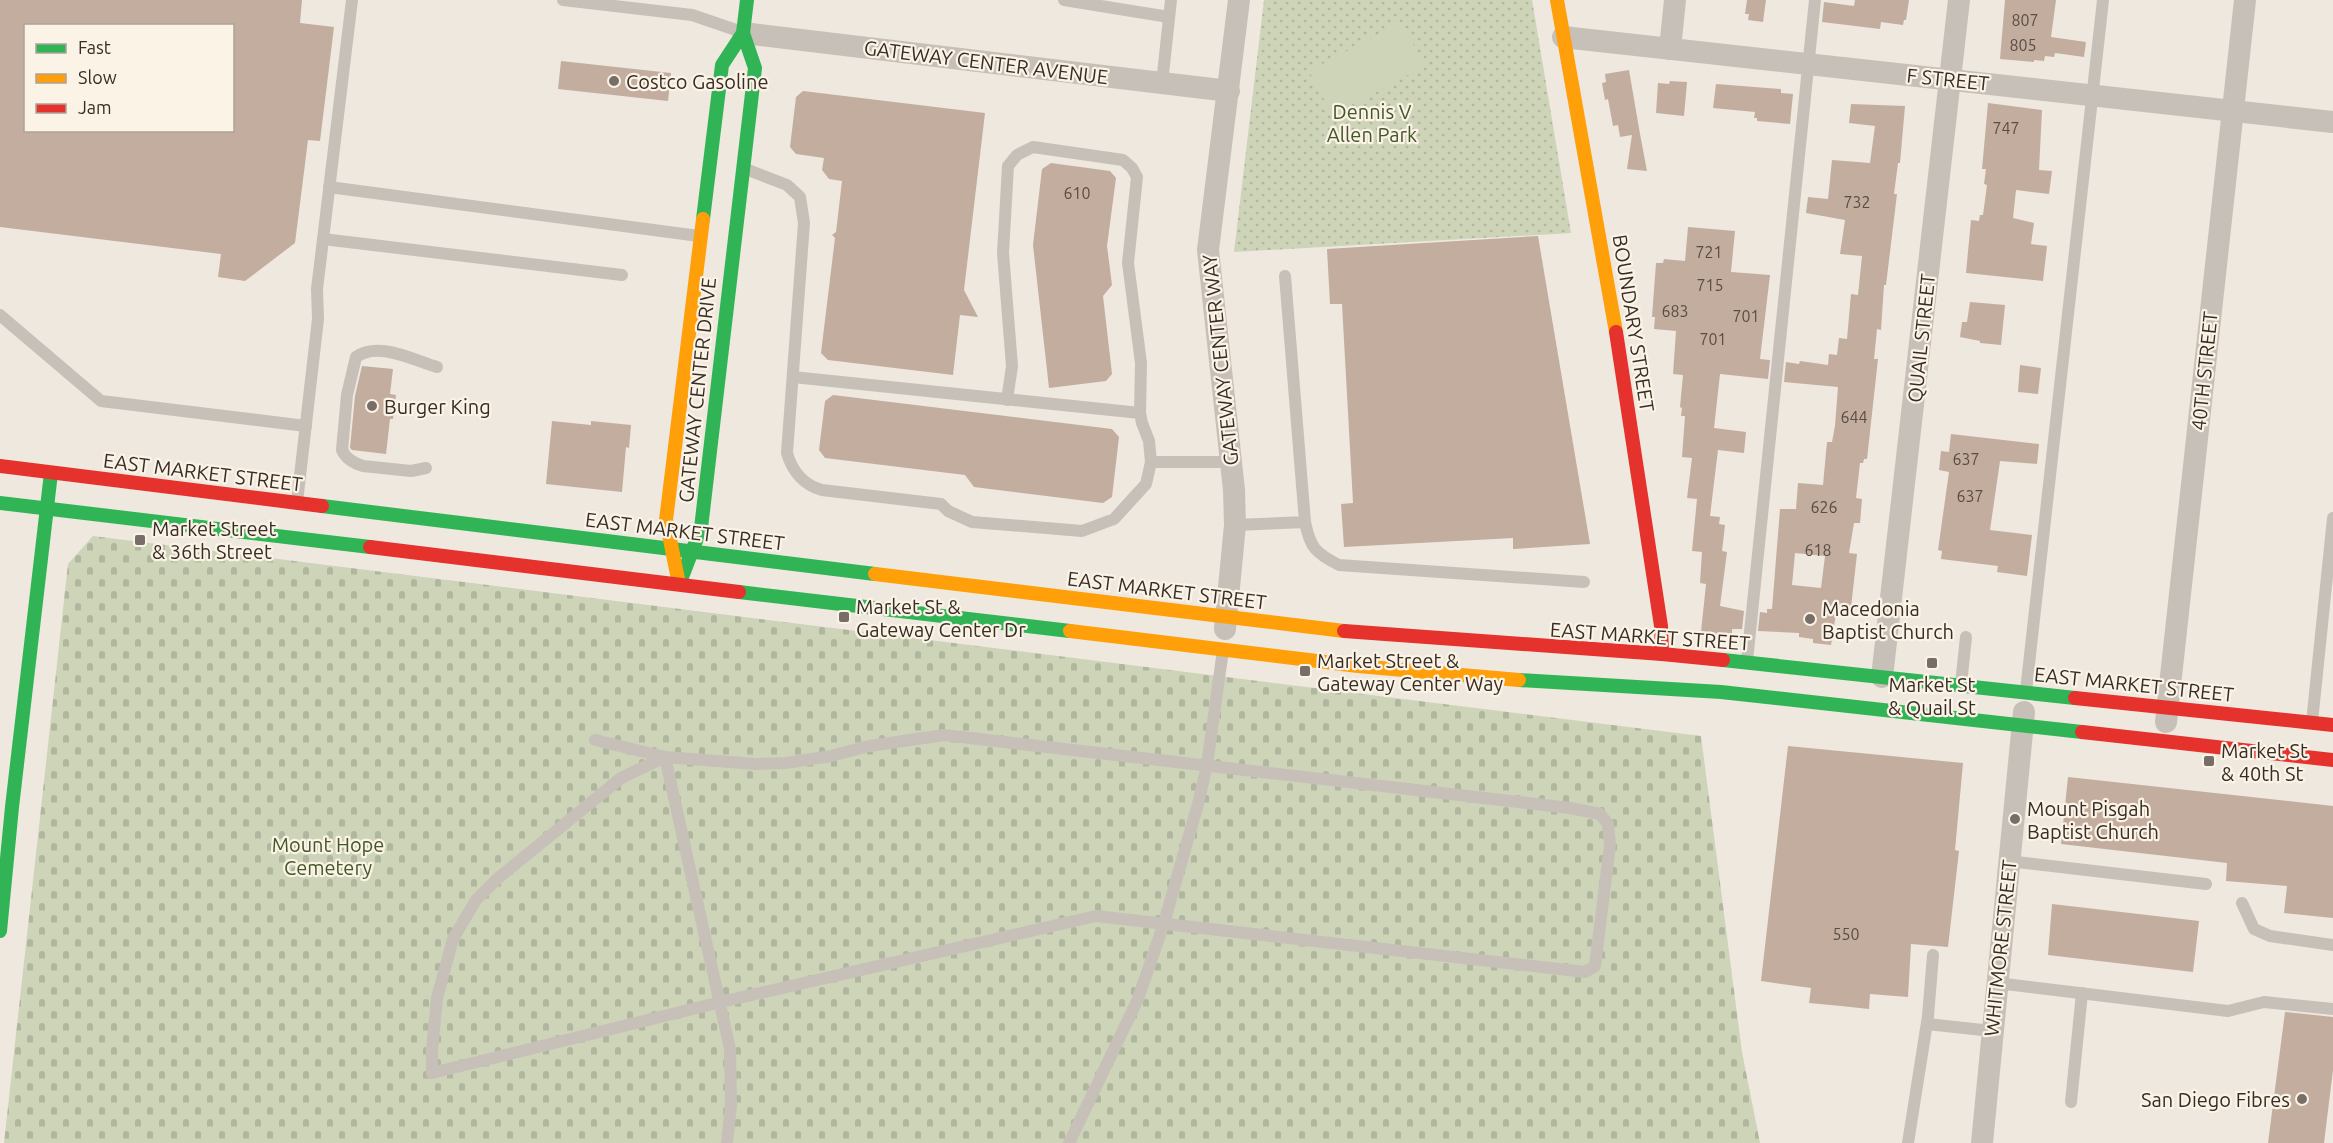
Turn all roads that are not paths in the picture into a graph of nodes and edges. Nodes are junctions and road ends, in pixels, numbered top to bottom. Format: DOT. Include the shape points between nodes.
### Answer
graph roads {
  1 [pos="352,0"];
  2 [pos="563,0"];
  3 [pos="747,0"];
  4 [pos="1064,0"];
  5 [pos="1171,0"];
  6 [pos="1239,0"];
  7 [pos="1557,0"];
  8 [pos="1675,0"];
  9 [pos="1815,0"];
  10 [pos="1959,0"];
  11 [pos="2103,0"];
  12 [pos="2245,0"];
  13 [pos="1169,17"];
  14 [pos="743,33"];
  15 [pos="1563,37"];
  16 [pos="1670,48"];
  17 [pos="1808,64"];
  18 [pos="1950,80"];
  19 [pos="1162,83"];
  20 [pos="1228,91"];
  21 [pos="2092,95"];
  22 [pos="2233,111"];
  23 [pos="2333,122"];
  24 [pos="742,168"];
  25 [pos="329,187"];
  26 [pos="323,239"];
  27 [pos="717,239"];
  28 [pos="622,275"];
  29 [pos="1285,276"];
  30 [pos="0,315"];
  31 [pos="437,367"];
  32 [pos="793,377"];
  33 [pos="1007,400"];
  34 [pos="1140,413"];
  35 [pos="306,426"];
  36 [pos="1151,462"];
  37 [pos="1230,462"];
  38 [pos="0,466"];
  39 [pos="426,468"];
  40 [pos="51,473"];
  41 [pos="0,503"];
  42 [pos="297,504"];
  43 [pos="45,509"];
  44 [pos="2333,518"];
  45 [pos="1305,522"];
  46 [pos="1235,525"];
  47 [pos="672,550"];
  48 [pos="692,552"];
  49 [pos="1584,582"];
  50 [pos="679,584"];
  51 [pos="1226,617"];
  52 [pos="1966,637"];
  53 [pos="1223,649"];
  54 [pos="1662,654"];
  55 [pos="1746,663"];
  56 [pos="1496,664"];
  57 [pos="1642,667"];
  58 [pos="1400,670"];
  59 [pos="1882,676"];
  60 [pos="1961,685"];
  61 [pos="2026,692"];
  62 [pos="2168,707"];
  63 [pos="2333,725"];
  64 [pos="2023,726"];
  65 [pos="595,740"];
  66 [pos="2310,740"];
  67 [pos="2164,741"];
  68 [pos="665,757"];
  69 [pos="2333,760"];
  70 [pos="1207,765"];
  71 [pos="6,806"];
  72 [pos="2009,861"];
  73 [pos="2206,884"];
  74 [pos="2242,903"];
  75 [pos="1164,923"];
  76 [pos="0,931"];
  77 [pos="2333,945"];
  78 [pos="1933,955"];
  79 [pos="1997,983"];
  80 [pos="2082,993"];
  81 [pos="721,1002"];
  82 [pos="2333,1009"];
  83 [pos="1927,1024"];
  84 [pos="1992,1031"];
  85 [pos="2071,1102"];
  86 [pos="1982,1138"];
  87 [pos="727,1143"];
  88 [pos="1069,1143"];
  89 [pos="1908,1143"];
  1 -- 25 [label="lane"];
  2 -- 14 [label="lane" via="692,15"];
  3 -- 14 [label="main road, GATEWAY CENTER DRIVE"];
  4 -- 13 [label="lane"];
  5 -- 13 [label="lane"];
  6 -- 20 [label="street, GATEWAY CENTER WAY"];
  7 -- 15 [label="main road, BOUNDARY STREET"];
  8 -- 16 [label="street"];
  9 -- 17 [label="lane"];
  10 -- 18 [label="street, QUAIL STREET"];
  11 -- 21 [label="lane"];
  12 -- 22 [label="street, 40TH STREET"];
  13 -- 19 [label="lane"];
  14 -- 19 [label="street, GATEWAY CENTER AVENUE"];
  14 -- 24 [label="main road, GATEWAY CENTER DRIVE" via="755,68"];
  14 -- 27 [label="main road, GATEWAY CENTER DRIVE" via="722,65"];
  15 -- 16 [label="street, F STREET"];
  15 -- 54 [label="main road, BOUNDARY STREET" via="1613,311"];
  16 -- 17 [label="street, F STREET"];
  17 -- 18 [label="street, F STREET"];
  17 -- 55 [label="lane"];
  18 -- 21 [label="street, F STREET"];
  18 -- 59 [label="street, QUAIL STREET"];
  19 -- 20 [label="street, GATEWAY CENTER AVENUE"];
  20 -- 37 [label="street, GATEWAY CENTER WAY" via="1208,250"];
  21 -- 22 [label="street, F STREET"];
  21 -- 61 [label="lane"];
  22 -- 23 [label="street, F STREET"];
  22 -- 62 [label="street, 40TH STREET"];
  24 -- 27 [label="main road, GATEWAY CENTER DRIVE"];
  24 -- 32 [label="lane" via="787,185 800,197 804,223"];
  25 -- 26 [label="lane"];
  25 -- 27 [label="lane"];
  26 -- 28 [label="lane"];
  26 -- 35 [label="lane"];
  27 -- 47 [label="main road, GATEWAY CENTER DRIVE" via="666,524"];
  27 -- 48 [label="main road, GATEWAY CENTER DRIVE" via="701,528"];
  29 -- 45 [label="lane"];
  30 -- 35 [label="lane" via="101,401"];
  31 -- 39 [label="lane" via="389,352 364,351 356,357 352,369 346,406 342,450 349,460 363,466 411,471"];
  32 -- 33 [label="lane"];
  32 -- 36 [label="lane" via="787,453 790,465 809,486 822,490 941,504 972,522 1082,531 1114,519 1146,484"];
  33 -- 34 [label="lane"];
  33 -- 34 [label="lane" via="1012,366 1003,253 1008,166 1017,155 1033,147 1123,160 1137,177 1128,263 1141,363"];
  34 -- 36 [label="lane"];
  35 -- 42 [label="lane"];
  36 -- 37 [label="lane"];
  37 -- 46 [label="street, GATEWAY CENTER WAY"];
  38 -- 40 [label="main road, EAST MARKET STREET"];
  40 -- 42 [label="main road, EAST MARKET STREET"];
  40 -- 43 [label="main road"];
  41 -- 43 [label="main road, EAST MARKET STREET"];
  42 -- 47 [label="main road, EAST MARKET STREET"];
  43 -- 50 [label="main road, EAST MARKET STREET"];
  43 -- 71 [label="main road"];
  44 -- 66 [label="lane"];
  45 -- 46 [label="lane"];
  45 -- 49 [label="lane" via="1310,544 1339,565"];
  46 -- 51 [label="street, GATEWAY CENTER WAY"];
  47 -- 48 [label="main road, EAST MARKET STREET"];
  47 -- 50 [label="main road, GATEWAY CENTER DRIVE"];
  48 -- 50 [label="main road, GATEWAY CENTER DRIVE"];
  48 -- 51 [label="main road, EAST MARKET STREET"];
  50 -- 53 [label="main road, EAST MARKET STREET"];
  51 -- 53 [label="street, GATEWAY CENTER WAY"];
  51 -- 54 [label="main road, EAST MARKET STREET" via="1369,634"];
  52 -- 60 [label="lane"];
  53 -- 58 [label="main road, EAST MARKET STREET"];
  53 -- 70 [label="lane"];
  54 -- 55 [label="main road, EAST MARKET STREET"];
  54 -- 57 [label="main road"];
  55 -- 59 [label="main road, EAST MARKET STREET"];
  56 -- 58 [label="main road" via="1451,662"];
  58 -- 64 [label="main road, EAST MARKET STREET" via="1721,692"];
  59 -- 60 [label="main road, EAST MARKET STREET"];
  60 -- 61 [label="main road, EAST MARKET STREET"];
  61 -- 62 [label="main road, EAST MARKET STREET"];
  61 -- 64 [label="street, WHITMORE STREET"];
  62 -- 66 [label="main road, EAST MARKET STREET"];
  62 -- 67 [label="street, 40TH STREET"];
  63 -- 66 [label="main road, EAST MARKET STREET"];
  64 -- 67 [label="main road, EAST MARKET STREET"];
  64 -- 72 [label="street, WHITMORE STREET"];
  65 -- 68 [label="lane"];
  66 -- 67 [label="main road, EAST MARKET STREET"];
  66 -- 69 [label="main road, EAST MARKET STREET"];
  68 -- 70 [label="lane" via="786,763 944,735"];
  68 -- 81 [label="lane"];
  68 -- 81 [label="lane" via="621,778 496,879 476,900 453,939 437,998 432,1073"];
  70 -- 75 [label="lane"];
  70 -- 75 [label="lane" via="1600,814 1608,824 1610,845 1595,966 1585,972"];
  71 -- 76 [label="main road"];
  72 -- 73 [label="lane"];
  72 -- 79 [label="street, WHITMORE STREET"];
  74 -- 77 [label="lane" via="2254,929 2270,936"];
  75 -- 81 [label="lane" via="1095,916"];
  75 -- 88 [label="lane" via="1138,999"];
  78 -- 83 [label="lane"];
  79 -- 80 [label="lane"];
  79 -- 84 [label="street, WHITMORE STREET"];
  80 -- 82 [label="lane" via="2228,1011 2264,1002"];
  80 -- 85 [label="lane"];
  81 -- 87 [label="lane" via="730,1049"];
  83 -- 84 [label="lane"];
  83 -- 89 [label="lane"];
  84 -- 86 [label="street, WHITMORE STREET"];
}
